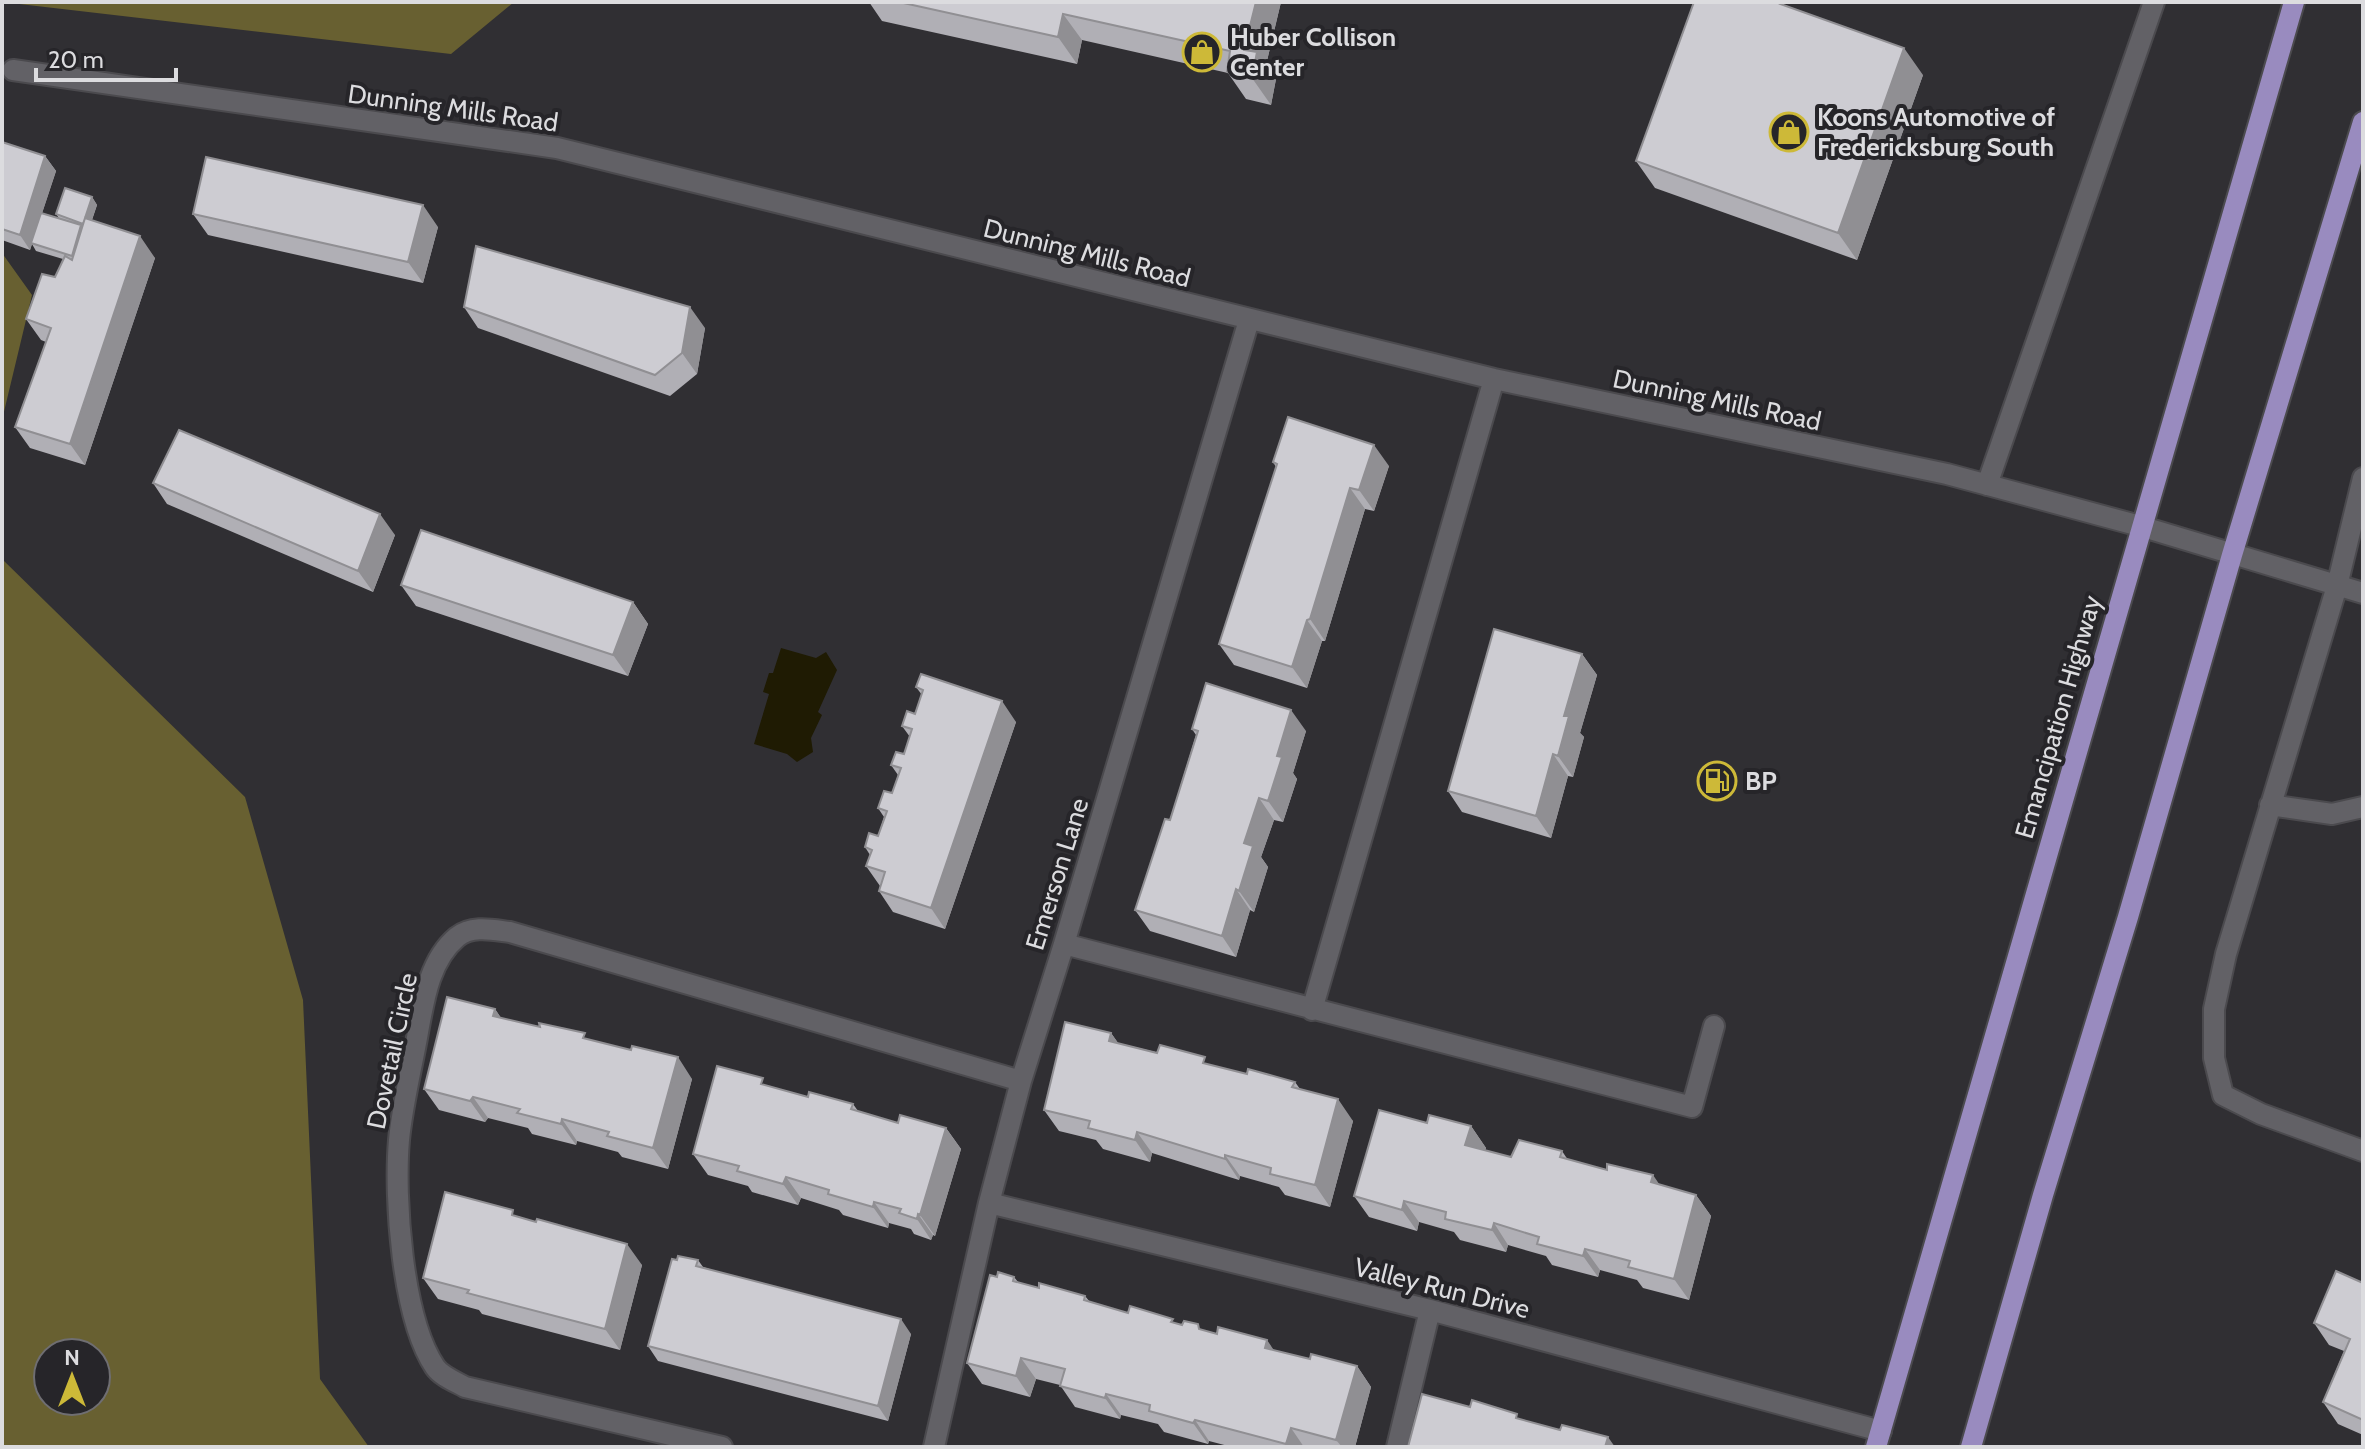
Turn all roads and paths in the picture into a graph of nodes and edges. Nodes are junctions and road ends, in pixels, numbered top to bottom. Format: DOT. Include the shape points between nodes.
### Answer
graph roads {
  1 [pos="2154,2"];
  2 [pos="2294,2"];
  3 [pos="13,70"];
  4 [pos="2363,122"];
  5 [pos="1249,320"];
  6 [pos="1494,379"];
  7 [pos="2363,478"];
  8 [pos="1987,485"];
  9 [pos="2140,526"];
  10 [pos="2232,555"];
  11 [pos="2337,586"];
  12 [pos="2363,593"];
  13 [pos="2270,805"];
  14 [pos="2363,807"];
  15 [pos="1064,944"];
  16 [pos="1312,1010"];
  17 [pos="1714,1026"];
  18 [pos="1021,1081"];
  19 [pos="2363,1151"];
  20 [pos="989,1203"];
  21 [pos="1430,1310"];
  22 [pos="1879,1439"];
  23 [pos="700,1444"];
  24 [pos="722,1447"];
  25 [pos="934,1447"];
  26 [pos="1397,1447"];
  27 [pos="1971,1447"];
  1 -- 8 [label="street"];
  2 -- 9 [label="main road, Emancipation Highway"];
  3 -- 5 [label="street, Dunning Mills Road" via="557,148"];
  4 -- 10 [label="main road"];
  5 -- 6 [label="street, Dunning Mills Road"];
  5 -- 15 [label="street, Emerson Lane"];
  6 -- 8 [label="street, Dunning Mills Road"];
  6 -- 16 [label="street"];
  7 -- 11 [label="street"];
  8 -- 9 [label="street, Dunning Mills Road"];
  9 -- 10 [label="street, Dunning Mills Road"];
  9 -- 22 [label="main road, Emancipation Highway"];
  10 -- 11 [label="street, Dunning Mills Road"];
  10 -- 27 [label="main road"];
  11 -- 12 [label="street, Dunning Mills Road"];
  11 -- 13 [label="street"];
  13 -- 14 [label="street" via="2332,814"];
  13 -- 19 [label="street" via="2214,1009 2214,1058 2223,1095"];
  15 -- 16 [label="street"];
  15 -- 18 [label="street, Emerson Lane"];
  16 -- 17 [label="street" via="1692,1107"];
  18 -- 20 [label="street, Emerson Lane"];
  18 -- 23 [label="street, Dovetail Circle" via="510,932 482,928 460,934 440,955 425,994 399,1140 405,1281 436,1370 465,1387"];
  20 -- 21 [label="street, Valley Run Drive"];
  20 -- 25 [label="street, Emerson Lane"];
  21 -- 22 [label="street, Valley Run Drive"];
  21 -- 26 [label="street"];
  23 -- 24 [label="street, Dovetail Circle"];
}
